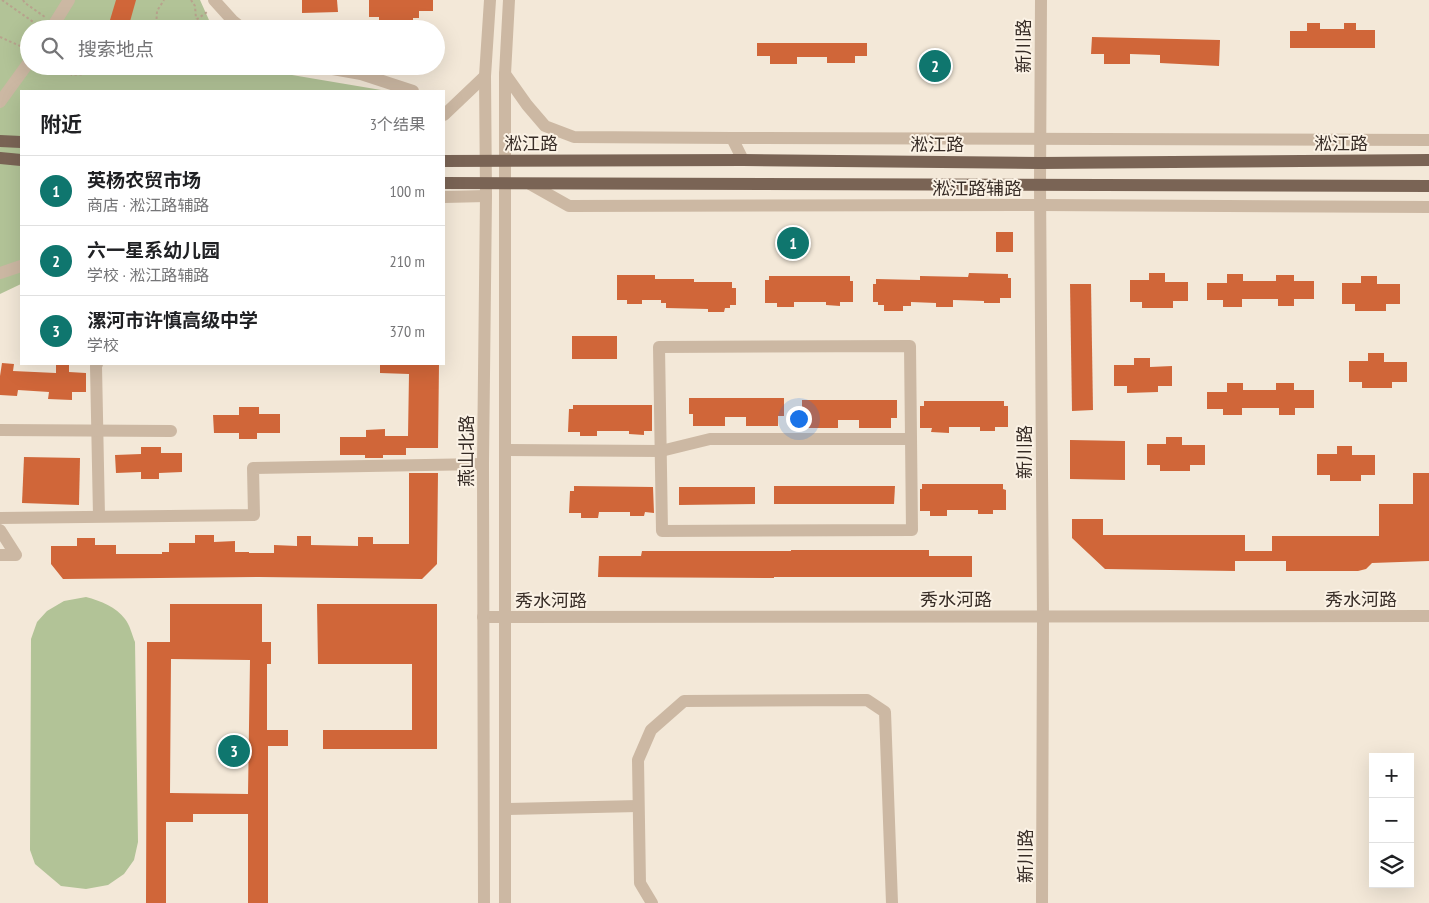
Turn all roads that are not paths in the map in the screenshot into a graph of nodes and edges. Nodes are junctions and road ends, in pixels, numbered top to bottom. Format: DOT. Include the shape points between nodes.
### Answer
graph roads {
  1 [pos="69,0"];
  2 [pos="490,0"];
  3 [pos="509,0"];
  4 [pos="1041,0"];
  5 [pos="216,2"];
  6 [pos="57,20"];
  7 [pos="232,20"];
  8 [pos="20,74"];
  9 [pos="505,74"];
  10 [pos="364,75"];
  11 [pos="485,76"];
  12 [pos="410,90"];
  13 [pos="0,102"];
  14 [pos="445,114"];
  15 [pos="732,138"];
  16 [pos="0,140"];
  17 [pos="1040,140"];
  18 [pos="1429,140"];
  19 [pos="20,142"];
  20 [pos="0,158"];
  21 [pos="20,160"];
  22 [pos="743,160"];
  23 [pos="1429,160"];
  24 [pos="445,161"];
  25 [pos="486,161"];
  26 [pos="505,161"];
  27 [pos="1040,162"];
  28 [pos="445,183"];
  29 [pos="505,183"];
  30 [pos="530,184"];
  31 [pos="1040,184"];
  32 [pos="1429,186"];
  33 [pos="486,190"];
  34 [pos="445,196"];
  35 [pos="1040,205"];
  36 [pos="1429,207"];
  37 [pos="20,266"];
  38 [pos="0,273"];
  39 [pos="96,365"];
  40 [pos="0,430"];
  41 [pos="98,430"];
  42 [pos="171,431"];
  43 [pos="911,439"];
  44 [pos="506,450"];
  45 [pos="661,451"];
  46 [pos="483,464"];
  47 [pos="99,516"];
  48 [pos="0,518"];
  49 [pos="0,530"];
  50 [pos="0,555"];
  51 [pos="1429,616"];
  52 [pos="483,617"];
  53 [pos="1043,617"];
  54 [pos="505,618"];
  55 [pos="638,806"];
  56 [pos="504,809"];
  57 [pos="484,903"];
  58 [pos="505,903"];
  59 [pos="652,903"];
  60 [pos="892,903"];
  61 [pos="1042,903"];
  1 -- 6 [label="street"];
  2 -- 11 [label="street, 燕山北路"];
  3 -- 9 [label="street"];
  4 -- 17 [label="street, 新川路"];
  5 -- 7 [label="street"];
  8 -- 13 [label="street"];
  9 -- 15 [label="street" via="544,126 574,137"];
  9 -- 26 [label="street"];
  10 -- 12 [label="street"];
  11 -- 14 [label="street"];
  11 -- 25 [label="street, 燕山北路"];
  15 -- 17 [label="street"];
  15 -- 22 [label="street"];
  16 -- 19 [label="main road"];
  17 -- 18 [label="street"];
  17 -- 27 [label="street, 新川路"];
  20 -- 21 [label="main road"];
  22 -- 26 [label="main road, 淞江路"];
  22 -- 27 [label="main road, 淞江路"];
  23 -- 27 [label="main road, 淞江路"];
  24 -- 25 [label="main road, 淞江路"];
  25 -- 26 [label="main road, 淞江路"];
  25 -- 33 [label="street, 燕山北路"];
  26 -- 29 [label="street"];
  27 -- 31 [label="street, 新川路"];
  28 -- 33 [label="main road"];
  29 -- 30 [label="main road"];
  29 -- 33 [label="main road"];
  29 -- 44 [label="street"];
  30 -- 31 [label="main road"];
  30 -- 35 [label="street, 淞江路辅路" via="569,206"];
  31 -- 32 [label="main road"];
  31 -- 35 [label="street, 新川路"];
  33 -- 34 [label="street"];
  33 -- 46 [label="street, 燕山北路"];
  35 -- 36 [label="street, 淞江路辅路"];
  35 -- 53 [label="street, 新川路"];
  37 -- 38 [label="street"];
  39 -- 41 [label="street"];
  40 -- 41 [label="street"];
  41 -- 42 [label="street"];
  41 -- 47 [label="street"];
  43 -- 45 [label="street" via="710,439"];
  43 -- 45 [label="street" via="912,530 662,531"];
  43 -- 45 [label="street" via="910,346 659,347"];
  44 -- 45 [label="street"];
  44 -- 54 [label="street"];
  46 -- 47 [label="street" via="253,468 254,515"];
  46 -- 52 [label="street, 燕山北路"];
  47 -- 48 [label="street"];
  49 -- 50 [label="street" via="16,555"];
  51 -- 53 [label="street, 秀水河路"];
  52 -- 54 [label="street, 秀水河路"];
  52 -- 57 [label="street, 燕山北路"];
  53 -- 54 [label="street, 秀水河路"];
  53 -- 61 [label="street, 新川路"];
  54 -- 56 [label="street"];
  55 -- 56 [label="street"];
  55 -- 59 [label="street" via="640,883"];
  55 -- 60 [label="street" via="638,760 651,730 684,701 866,700 885,712"];
  56 -- 58 [label="street"];
}
